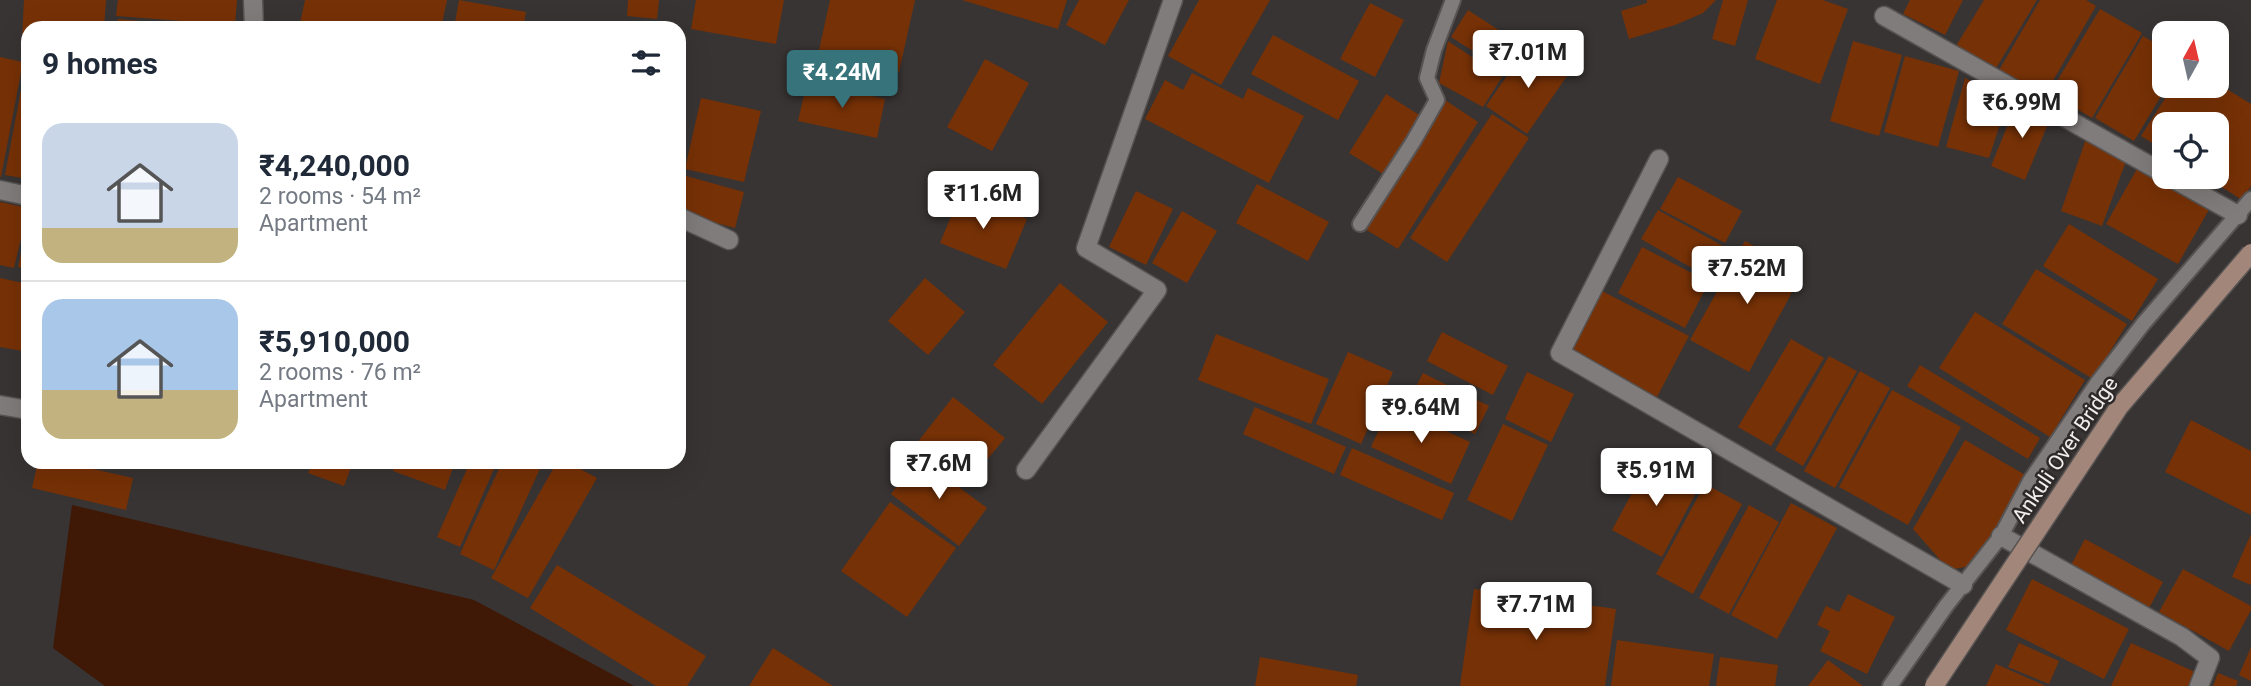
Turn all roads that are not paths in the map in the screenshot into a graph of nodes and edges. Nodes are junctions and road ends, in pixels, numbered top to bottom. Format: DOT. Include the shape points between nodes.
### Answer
graph roads {
  1 [pos="253,0"];
  2 [pos="1173,0"];
  3 [pos="1453,0"];
  4 [pos="1884,16"];
  5 [pos="254,21"];
  6 [pos="1659,159"];
  7 [pos="2152,167"];
  8 [pos="2191,189"];
  9 [pos="0,190"];
  10 [pos="21,194"];
  11 [pos="2251,199"];
  12 [pos="2238,215"];
  13 [pos="686,220"];
  14 [pos="1360,224"];
  15 [pos="729,240"];
  16 [pos="2251,253"];
  17 [pos="0,405"];
  18 [pos="21,409"];
  19 [pos="1026,470"];
  20 [pos="2001,536"];
  21 [pos="1963,585"];
  22 [pos="1890,686"];
  23 [pos="1934,686"];
  24 [pos="2199,686"];
  1 -- 5 [label="street"];
  2 -- 19 [label="street" via="1086,248 1157,290"];
  3 -- 14 [label="lane" via="1427,78 1437,100"];
  4 -- 7 [label="street"];
  6 -- 21 [label="street" via="1560,353"];
  8 -- 12 [label="street"];
  9 -- 10 [label="street"];
  11 -- 12 [label="lane"];
  12 -- 20 [label="lane" via="2098,382 2030,481"];
  13 -- 15 [label="street"];
  16 -- 23 [label="main road, Ankuli Over Bridge, bridge" via="2119,407"];
  17 -- 18 [label="street"];
  20 -- 21 [label="lane"];
  20 -- 24 [label="street" via="2182,636 2210,658"];
  21 -- 22 [label="lane"];
}
